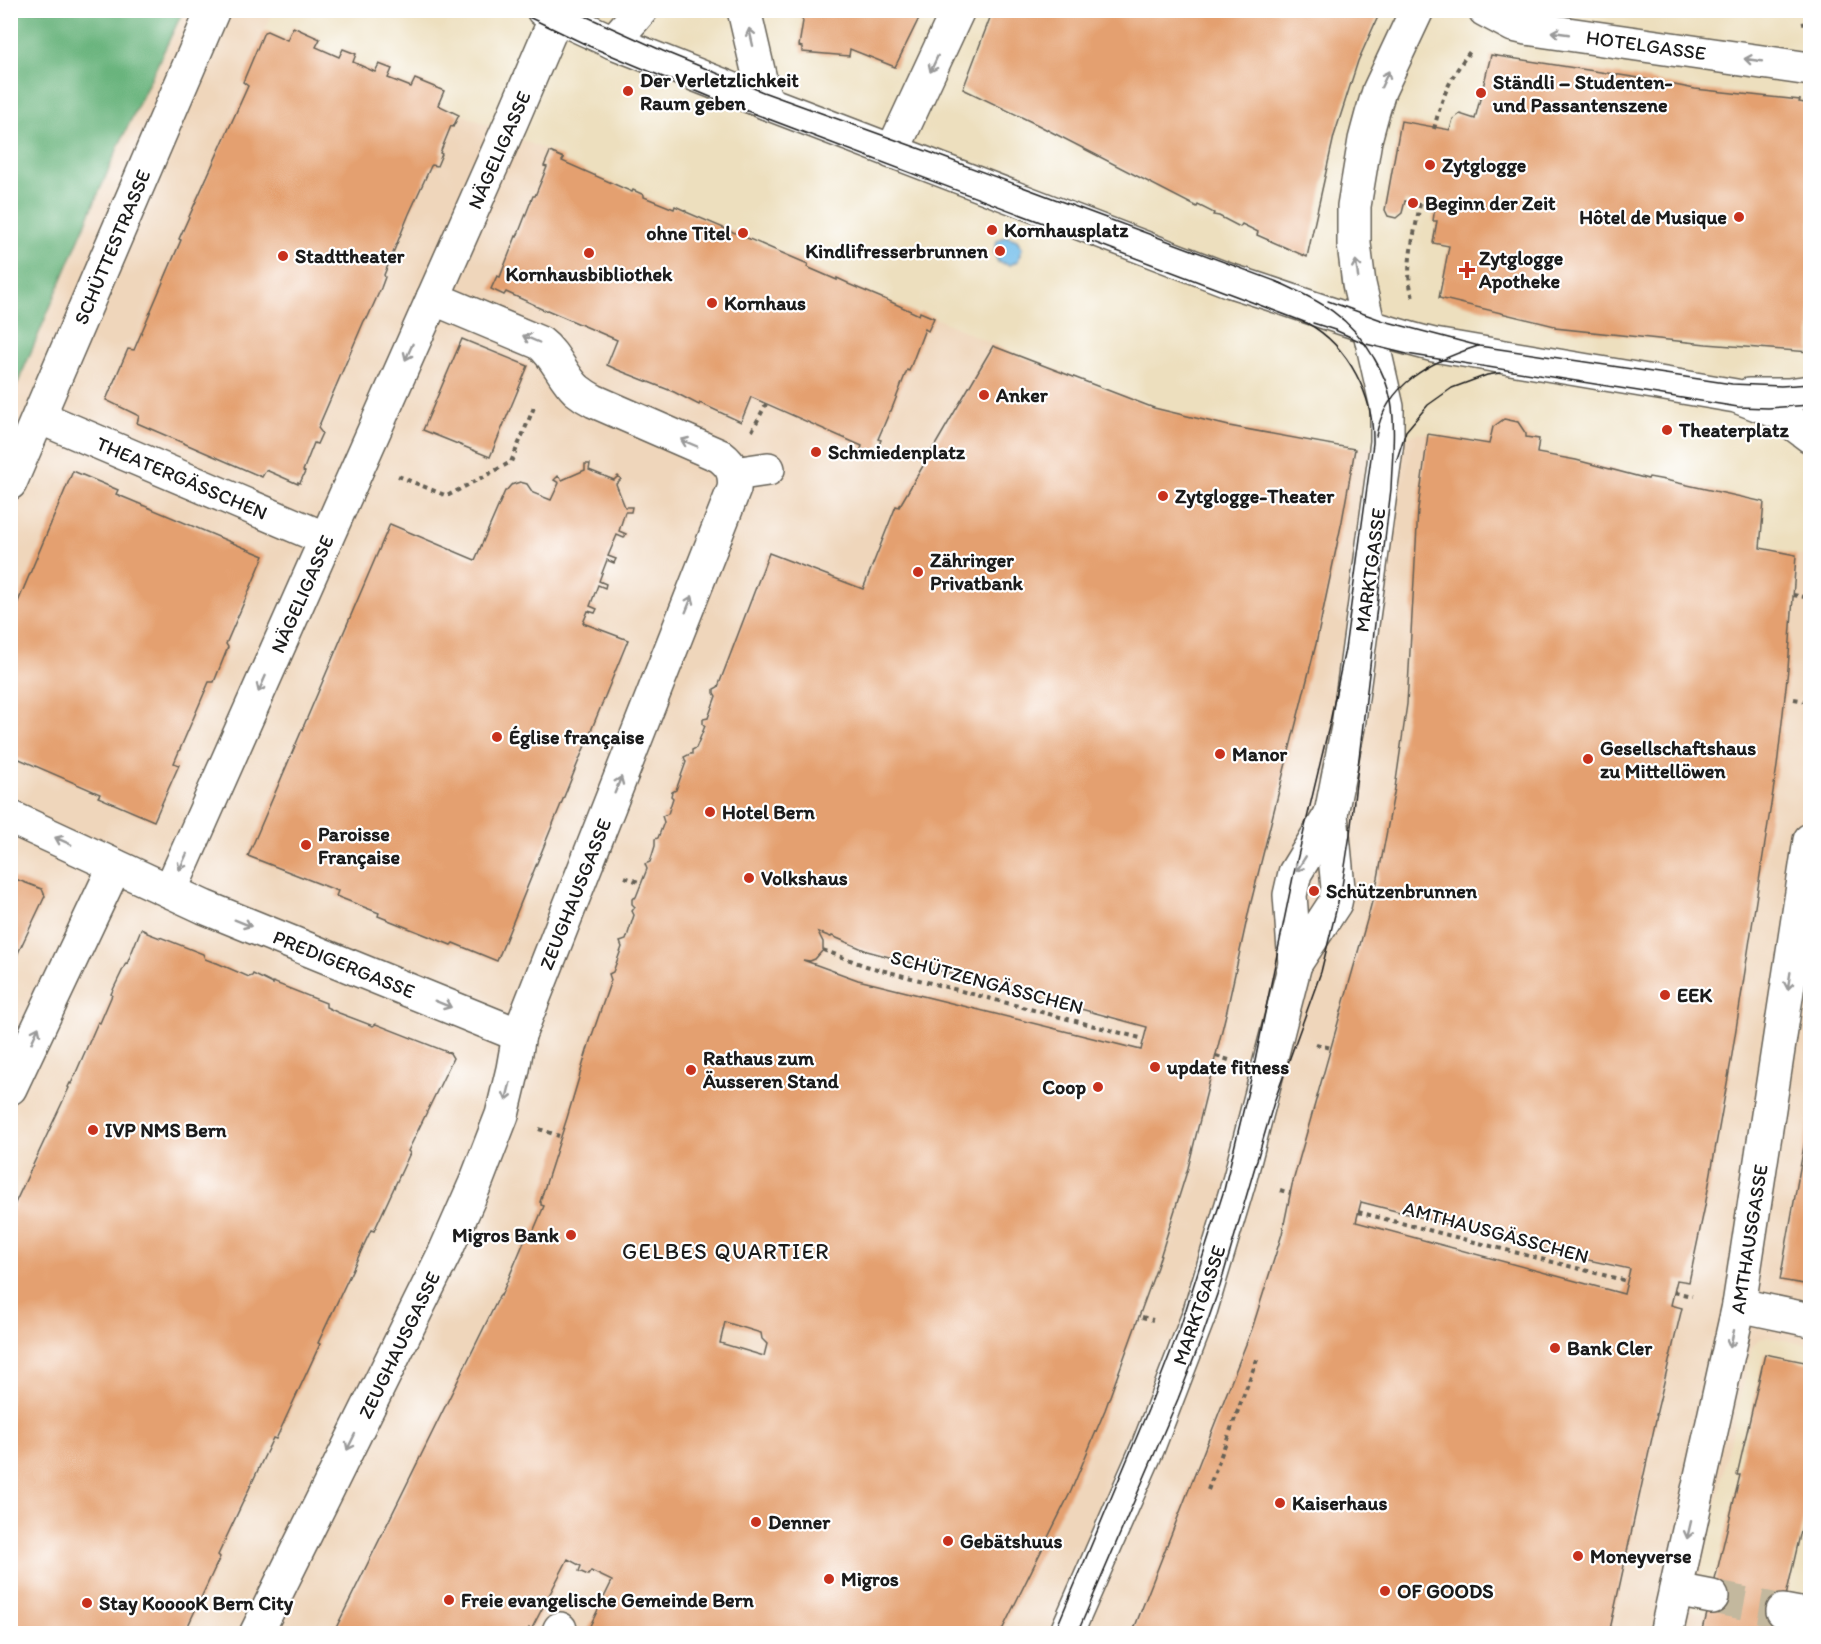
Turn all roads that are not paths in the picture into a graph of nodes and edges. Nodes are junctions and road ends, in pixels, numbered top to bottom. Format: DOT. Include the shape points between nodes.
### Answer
graph roads {
  1 [pos="213,10"];
  2 [pos="641,10"];
  3 [pos="744,10"];
  4 [pos="958,10"];
  5 [pos="1417,10"];
  6 [pos="550,14"];
  7 [pos="1492,14"];
  8 [pos="613,42"];
  9 [pos="1810,69"];
  10 [pos="767,103"];
  11 [pos="892,152"];
  12 [pos="433,298"];
  13 [pos="1369,327"];
  14 [pos="1810,392"];
  15 [pos="1722,393"];
  16 [pos="39,417"];
  17 [pos="1810,436"];
  18 [pos="768,469"];
  19 [pos="734,474"];
  20 [pos="10,483"];
  21 [pos="326,539"];
  22 [pos="1331,814"];
  23 [pos="10,817"];
  24 [pos="1810,840"];
  25 [pos="115,866"];
  26 [pos="170,891"];
  27 [pos="1295,963"];
  28 [pos="519,1035"];
  29 [pos="10,1088"];
  30 [pos="1739,1305"];
  31 [pos="1810,1320"];
  32 [pos="1676,1590"];
  33 [pos="1712,1597"];
  34 [pos="256,1634"];
  35 [pos="1066,1634"];
  36 [pos="1666,1634"];
  1 -- 16 [label="street, SCHÜTTESTRASSE"];
  2 -- 8 [label="street"];
  10 -- 3 [label="street, one-way"];
  4 -- 11 [label="street, one-way"];
  13 -- 5 [label="street, MARKTGASSE, one-way" via="1354,244 1356,189 1379,91"];
  6 -- 8 [label="street"];
  6 -- 12 [label="street, NÄGELIGASSE" via="512,120"];
  9 -- 7 [label="street, HOTELGASSE, one-way" via="1526,28"];
  8 -- 10 [label="street"];
  10 -- 11 [label="street"];
  11 -- 13 [label="street" via="1228,280"];
  19 -- 12 [label="street, one-way" via="720,456 594,401 578,390 548,348 540,343"];
  12 -- 21 [label="street, NÄGELIGASSE, one-way"];
  13 -- 15 [label="street" via="1424,343"];
  13 -- 22 [label="street, MARKTGASSE" via="1386,400 1387,442 1348,727"];
  14 -- 15 [label="street"];
  15 -- 17 [label="street" via="1778,412"];
  16 -- 20 [label="street, SCHÜTTESTRASSE"];
  16 -- 21 [label="street, THEATERGÄSSCHEN"];
  18 -- 19 [label="street"];
  28 -- 19 [label="street, ZEUGHAUSGASSE, one-way" via="731,498"];
  21 -- 26 [label="street, NÄGELIGASSE, one-way"];
  22 -- 27 [label="street, MARKTGASSE, one-way" via="1295,873 1290,895"];
  22 -- 27 [label="street, MARKTGASSE" via="1338,888 1335,903"];
  25 -- 23 [label="street, one-way"];
  24 -- 30 [label="street, AMTHAUSGASSE, one-way"];
  25 -- 26 [label="street"];
  29 -- 25 [label="street, one-way"];
  26 -- 28 [label="street, PREDIGERGASSE, one-way"];
  27 -- 35 [label="street, MARKTGASSE" via="1240,1178 1199,1315 1148,1447"];
  28 -- 34 [label="street, ZEUGHAUSGASSE, one-way" via="502,1115 455,1230"];
  30 -- 31 [label="street"];
  30 -- 32 [label="street, AMTHAUSGASSE, one-way"];
  32 -- 33 [label="street"];
  32 -- 36 [label="street, AMTHAUSGASSE"];
}
